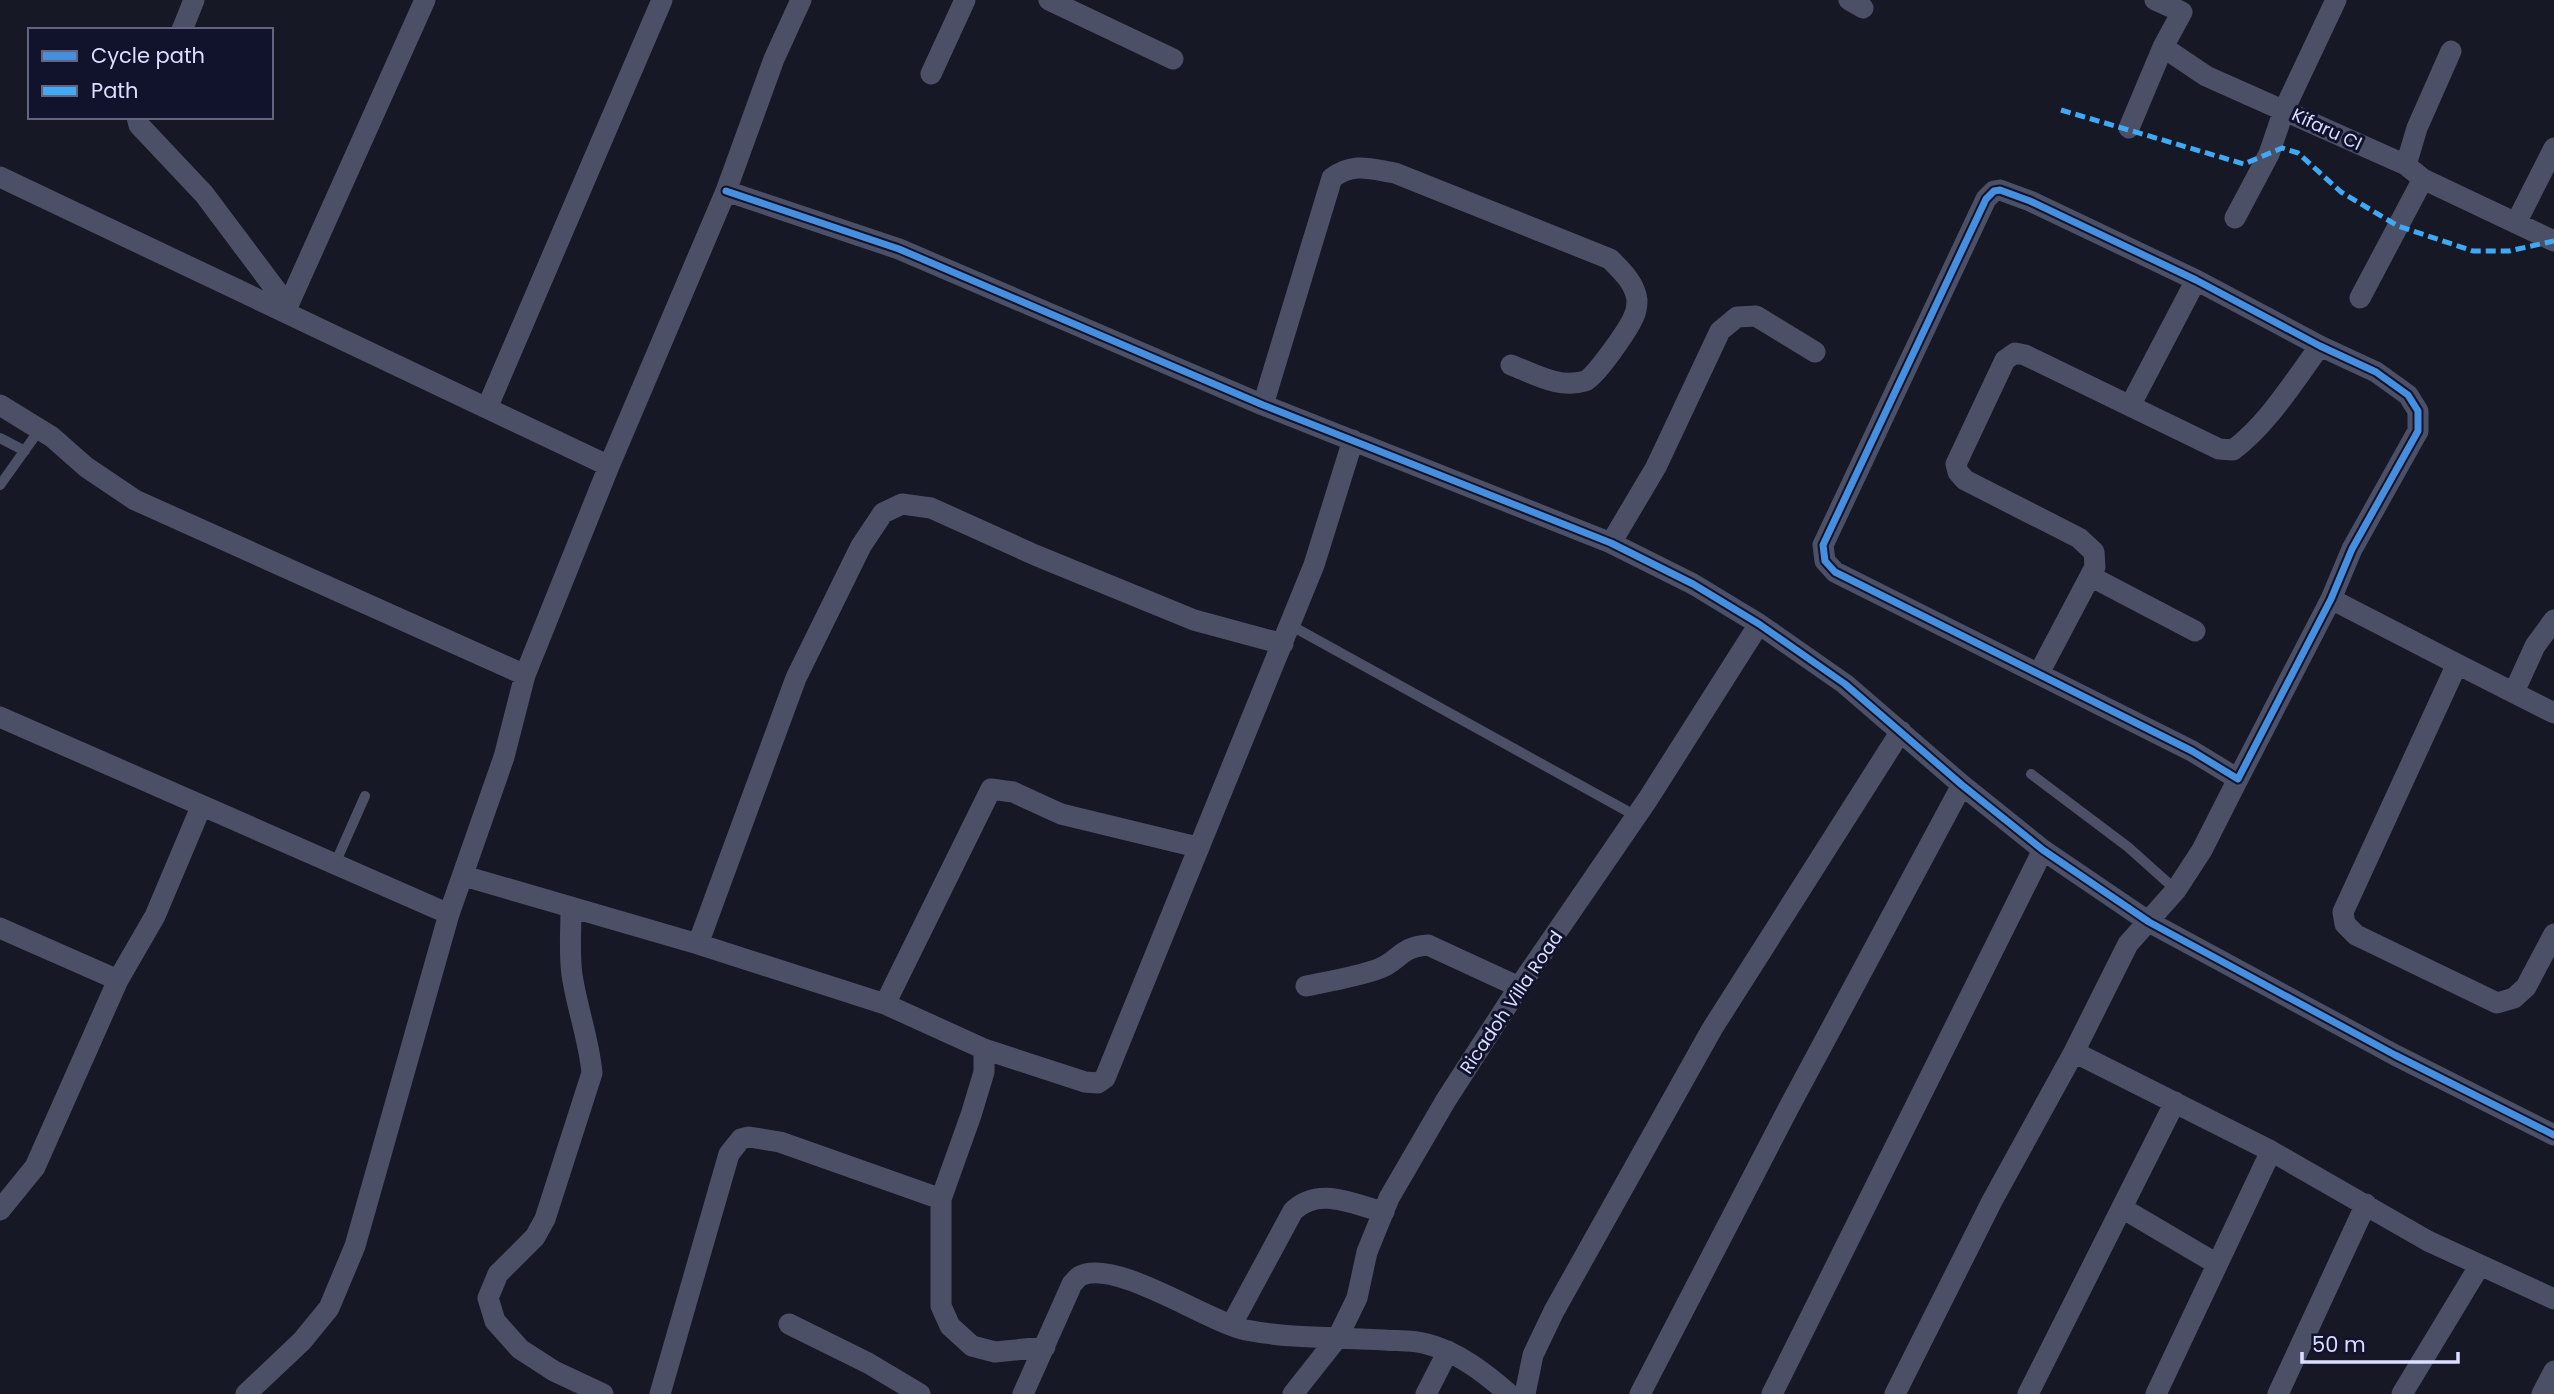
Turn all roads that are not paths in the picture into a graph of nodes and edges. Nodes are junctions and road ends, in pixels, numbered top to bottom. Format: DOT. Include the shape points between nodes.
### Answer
graph roads {
  1 [pos="194,0"];
  2 [pos="425,0"];
  3 [pos="662,0"];
  4 [pos="801,0"];
  5 [pos="965,0"];
  6 [pos="1049,0"];
  7 [pos="2155,0"];
  8 [pos="2336,0"];
  9 [pos="2185,6"];
  10 [pos="183,28"];
  11 [pos="2163,47"];
  12 [pos="2451,51"];
  13 [pos="1173,59"];
  14 [pos="931,75"];
  15 [pos="2284,110"];
  16 [pos="138,119"];
  17 [pos="2129,128"];
  18 [pos="2554,148"];
  19 [pos="2406,165"];
  20 [pos="0,177"];
  21 [pos="2423,179"];
  22 [pos="726,191"];
  23 [pos="2235,218"];
  24 [pos="2517,221"];
  25 [pos="2554,241"];
  26 [pos="2196,280"];
  27 [pos="2360,298"];
  28 [pos="286,309"];
  29 [pos="2320,346"];
  30 [pos="1815,352"];
  31 [pos="1511,365"];
  32 [pos="0,405"];
  33 [pos="1263,405"];
  34 [pos="2130,406"];
  35 [pos="487,408"];
  36 [pos="40,429"];
  37 [pos="0,438"];
  38 [pos="1353,440"];
  39 [pos="25,451"];
  40 [pos="609,466"];
  41 [pos="0,485"];
  42 [pos="1611,544"];
  43 [pos="2090,576"];
  44 [pos="2331,599"];
  45 [pos="2554,620"];
  46 [pos="1759,624"];
  47 [pos="2195,631"];
  48 [pos="1286,635"];
  49 [pos="2457,664"];
  50 [pos="2039,673"];
  51 [pos="524,675"];
  52 [pos="2514,692"];
  53 [pos="2554,713"];
  54 [pos="0,717"];
  55 [pos="1901,731"];
  56 [pos="2031,774"];
  57 [pos="2238,779"];
  58 [pos="1962,785"];
  59 [pos="365,796"];
  60 [pos="201,807"];
  61 [pos="1636,816"];
  62 [pos="1197,848"];
  63 [pos="2043,850"];
  64 [pos="334,866"];
  65 [pos="464,877"];
  66 [pos="2176,890"];
  67 [pos="571,908"];
  68 [pos="449,914"];
  69 [pos="2149,922"];
  70 [pos="0,928"];
  71 [pos="2554,934"];
  72 [pos="698,944"];
  73 [pos="118,980"];
  74 [pos="1306,986"];
  75 [pos="1519,987"];
  76 [pos="885,1004"];
  77 [pos="984,1049"];
  78 [pos="2074,1052"];
  79 [pos="2175,1102"];
  80 [pos="2554,1135"];
  81 [pos="2271,1151"];
  82 [pos="941,1199"];
  83 [pos="2366,1204"];
  84 [pos="2122,1208"];
  85 [pos="0,1210"];
  86 [pos="1384,1212"];
  87 [pos="2217,1264"];
  88 [pos="2480,1265"];
  89 [pos="2554,1299"];
  90 [pos="789,1324"];
  91 [pos="1232,1324"];
  92 [pos="1338,1336"];
  93 [pos="1045,1347"];
  94 [pos="1448,1351"];
  95 [pos="2554,1371"];
  96 [pos="246,1394"];
  97 [pos="603,1394"];
  98 [pos="660,1394"];
  99 [pos="920,1394"];
  100 [pos="1023,1394"];
  101 [pos="1293,1394"];
  102 [pos="1426,1394"];
  103 [pos="1509,1394"];
  104 [pos="1525,1394"];
  105 [pos="1640,1394"];
  106 [pos="1772,1394"];
  107 [pos="1895,1394"];
  108 [pos="2028,1394"];
  109 [pos="2155,1394"];
  110 [pos="2278,1394"];
  111 [pos="2402,1394"];
  112 [pos="2542,1394"];
  1 -- 10 [label="street"];
  2 -- 28 [label="street"];
  3 -- 35 [label="street"];
  4 -- 22 [label="street" via="774,59"];
  5 -- 14 [label="street"];
  6 -- 13 [label="street"];
  7 -- 9 [label="street"];
  8 -- 15 [label="street"];
  9 -- 11 [label="street"];
  11 -- 15 [label="street, Kifaru Cl" via="2206,76"];
  11 -- 17 [label="street"];
  12 -- 19 [label="street"];
  15 -- 19 [label="street, Kifaru Cl"];
  15 -- 23 [label="street" via="2269,154"];
  16 -- 28 [label="street" via="204,194"];
  18 -- 24 [label="street"];
  19 -- 21 [label="street, Kifaru Cl"];
  20 -- 28 [label="street"];
  21 -- 24 [label="street, Kifaru Cl"];
  21 -- 27 [label="street"];
  22 -- 33 [label="street" via="899,249"];
  22 -- 40 [label="street"];
  24 -- 25 [label="street, Kifaru Cl"];
  26 -- 29 [label="street"];
  26 -- 34 [label="street"];
  26 -- 50 [label="street" via="2030,201 1994,191 1941,290 1823,545 1825,561 1835,572"];
  28 -- 35 [label="street"];
  29 -- 34 [label="street" via="2274,407 2233,450 2219,449"];
  29 -- 44 [label="street" via="2376,372 2408,395 2418,411 2418,431 2352,549"];
  30 -- 42 [label="street" via="1756,316 1737,317 1720,331 1656,467"];
  31 -- 33 [label="street" via="1560,384 1587,380 1634,315 1637,299 1623,271 1610,259 1395,173 1345,169 1332,178"];
  32 -- 36 [label="street"];
  33 -- 38 [label="street"];
  34 -- 43 [label="street" via="2015,353 2005,360 1956,464 1965,480 2079,538 2094,552"];
  35 -- 40 [label="street"];
  36 -- 39 [label="lane"];
  36 -- 51 [label="street" via="135,500"];
  37 -- 39 [label="lane"];
  38 -- 42 [label="street"];
  38 -- 48 [label="street" via="1314,565"];
  39 -- 41 [label="lane"];
  40 -- 51 [label="street"];
  42 -- 46 [label="street" via="1693,584"];
  43 -- 47 [label="street"];
  43 -- 50 [label="street"];
  44 -- 49 [label="street"];
  44 -- 57 [label="street"];
  45 -- 52 [label="street" via="2535,646"];
  46 -- 55 [label="street" via="1845,684"];
  46 -- 61 [label="street, Ricadoh Villa Road"];
  48 -- 61 [label="lane"];
  48 -- 62 [label="street"];
  48 -- 72 [label="street" via="1194,620 931,508 902,504 883,513 861,546 796,678"];
  49 -- 52 [label="street"];
  49 -- 71 [label="street" via="2343,912 2345,924 2356,934 2497,1003 2514,998 2526,987"];
  50 -- 57 [label="street"];
  51 -- 65 [label="street" via="504,757"];
  52 -- 53 [label="street"];
  54 -- 60 [label="street"];
  55 -- 58 [label="street"];
  55 -- 104 [label="street" via="1712,1029 1555,1311 1533,1355"];
  56 -- 66 [label="lane" via="2128,846"];
  57 -- 66 [label="street"];
  58 -- 63 [label="street"];
  58 -- 105 [label="street"];
  59 -- 64 [label="lane"];
  60 -- 64 [label="street"];
  60 -- 73 [label="street" via="155,916"];
  61 -- 75 [label="street, Ricadoh Villa Road"];
  62 -- 76 [label="street" via="1061,814 1013,792 991,789"];
  62 -- 77 [label="street" via="1105,1078 1085,1083"];
  63 -- 69 [label="street"];
  63 -- 106 [label="street"];
  64 -- 68 [label="street"];
  65 -- 67 [label="street"];
  65 -- 68 [label="street"];
  66 -- 69 [label="street"];
  67 -- 72 [label="street"];
  67 -- 97 [label="street" via="571,971 592,1073 545,1219 535,1237 498,1274 488,1298 495,1321 520,1349"];
  68 -- 96 [label="street" via="345,1271 322,1317"];
  69 -- 78 [label="street" via="2128,944"];
  69 -- 80 [label="street"];
  70 -- 73 [label="street"];
  72 -- 76 [label="street"];
  73 -- 85 [label="street" via="35,1167"];
  74 -- 75 [label="street" via="1379,968 1402,952 1428,945"];
  75 -- 86 [label="street, Ricadoh Villa Road" via="1446,1100"];
  76 -- 77 [label="street"];
  77 -- 82 [label="street" via="984,1072"];
  78 -- 79 [label="street"];
  78 -- 107 [label="street" via="1992,1201"];
  79 -- 81 [label="street"];
  79 -- 84 [label="street"];
  81 -- 83 [label="street"];
  81 -- 87 [label="street"];
  82 -- 93 [label="street" via="941,1307 950,1326 972,1346 995,1352"];
  82 -- 98 [label="street" via="780,1142 741,1139 729,1154"];
  83 -- 88 [label="street"];
  83 -- 110 [label="street"];
  84 -- 87 [label="street"];
  84 -- 108 [label="street"];
  86 -- 91 [label="street" via="1321,1197 1304,1201 1293,1211"];
  86 -- 92 [label="street, Ricadoh Villa Road" via="1367,1252 1357,1297"];
  87 -- 109 [label="street"];
  88 -- 89 [label="street"];
  88 -- 111 [label="street"];
  90 -- 99 [label="street"];
  91 -- 92 [label="street" via="1306,1337"];
  91 -- 93 [label="street" via="1139,1283 1097,1273 1080,1276 1072,1284"];
  92 -- 94 [label="street" via="1425,1343"];
  92 -- 101 [label="street, Ricadoh Villa Road"];
  93 -- 100 [label="street"];
  94 -- 102 [label="street"];
  94 -- 103 [label="street"];
  95 -- 112 [label="street"];
}
